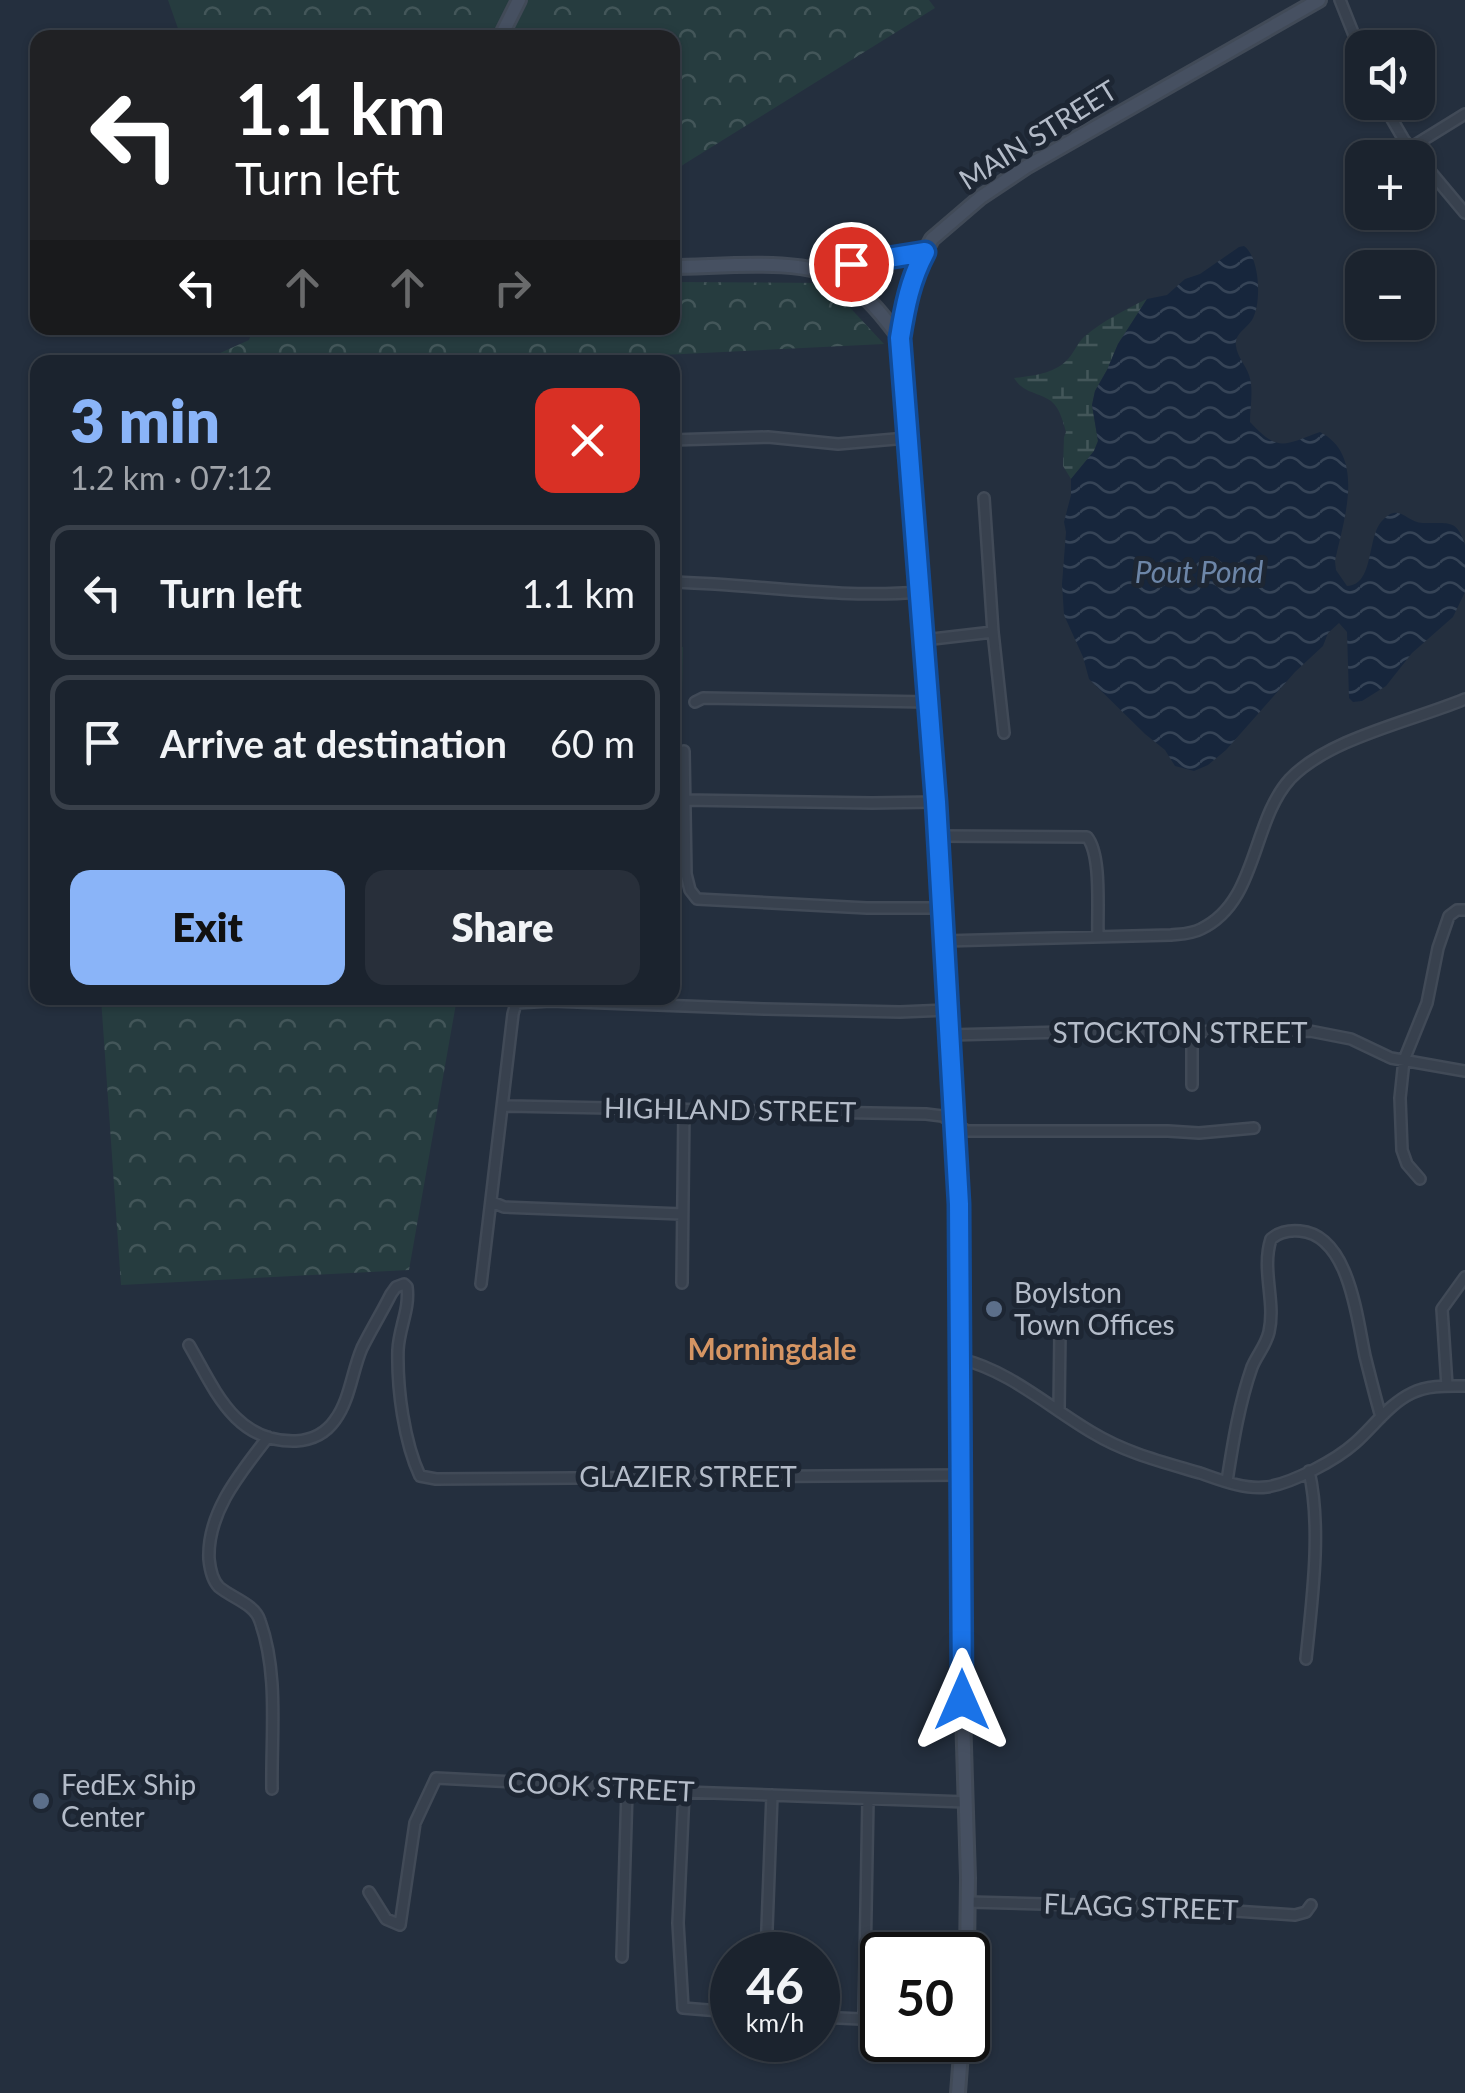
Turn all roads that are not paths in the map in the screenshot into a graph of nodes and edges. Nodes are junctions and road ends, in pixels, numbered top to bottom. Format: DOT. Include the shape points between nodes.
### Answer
graph roads {
  1 [pos="519,0"];
  2 [pos="1319,0"];
  3 [pos="1340,0"];
  4 [pos="504,30"];
  5 [pos="1352,30"];
  6 [pos="1465,114"];
  7 [pos="1423,140"];
  8 [pos="1435,178"];
  9 [pos="1465,213"];
  10 [pos="925,252"];
  11 [pos="680,267"];
  12 [pos="802,267"];
  13 [pos="900,338"];
  14 [pos="907,438"];
  15 [pos="680,440"];
  16 [pos="984,498"];
  17 [pos="680,582"];
  18 [pos="920,592"];
  19 [pos="993,632"];
  20 [pos="924,640"];
  21 [pos="1465,699"];
  22 [pos="695,702"];
  23 [pos="928,702"];
  24 [pos="1004,732"];
  25 [pos="684,752"];
  26 [pos="684,800"];
  27 [pos="936,802"];
  28 [pos="938,836"];
  29 [pos="942,908"];
  30 [pos="1465,910"];
  31 [pos="1098,936"];
  32 [pos="944,941"];
  33 [pos="516,1005"];
  34 [pos="658,1005"];
  35 [pos="948,1010"];
  36 [pos="1192,1033"];
  37 [pos="949,1035"];
  38 [pos="1404,1060"];
  39 [pos="1465,1070"];
  40 [pos="1192,1085"];
  41 [pos="503,1106"];
  42 [pos="684,1110"];
  43 [pos="954,1124"];
  44 [pos="1254,1128"];
  45 [pos="1420,1179"];
  46 [pos="492,1202"];
  47 [pos="682,1214"];
  48 [pos="1465,1277"];
  49 [pos="682,1283"];
  50 [pos="481,1284"];
  51 [pos="1060,1332"];
  52 [pos="189,1345"];
  53 [pos="960,1359"];
  54 [pos="1447,1386"];
  55 [pos="1465,1386"];
  56 [pos="1060,1410"];
  57 [pos="1381,1417"];
  58 [pos="268,1437"];
  59 [pos="1309,1470"];
  60 [pos="961,1475"];
  61 [pos="1227,1482"];
  62 [pos="1306,1659"];
  63 [pos="272,1790"];
  64 [pos="627,1790"];
  65 [pos="684,1792"];
  66 [pos="772,1795"];
  67 [pos="868,1799"];
  68 [pos="966,1802"];
  69 [pos="369,1892"];
  70 [pos="968,1902"];
  71 [pos="1312,1905"];
  72 [pos="767,1932"];
  73 [pos="866,1932"];
  74 [pos="967,1932"];
  75 [pos="622,1958"];
  76 [pos="710,2010"];
  77 [pos="961,2062"];
  78 [pos="959,2087"];
  1 -- 4 [label="main road"];
  2 -- 10 [label="main road, MAIN STREET" via="995,186"];
  3 -- 5 [label="street"];
  6 -- 7 [label="street"];
  8 -- 9 [label="street"];
  10 -- 12 [label="main road"];
  10 -- 13 [label="main road, MAIN STREET"];
  11 -- 12 [label="main road"];
  12 -- 13 [label="main road" via="854,288"];
  13 -- 14 [label="main road, MAIN STREET"];
  14 -- 15 [label="street" via="838,444 768,437"];
  14 -- 18 [label="main road, MAIN STREET"];
  16 -- 19 [label="street"];
  17 -- 18 [label="street"];
  18 -- 20 [label="main road, MAIN STREET"];
  19 -- 20 [label="street"];
  19 -- 24 [label="street"];
  20 -- 23 [label="main road, MAIN STREET"];
  21 -- 31 [label="street" via="1304,766 1276,798 1234,900 1203,928"];
  22 -- 23 [label="street"];
  23 -- 27 [label="main road, MAIN STREET"];
  25 -- 26 [label="street"];
  26 -- 27 [label="street"];
  26 -- 29 [label="street" via="686,874 697,899"];
  27 -- 28 [label="main road, MAIN STREET"];
  28 -- 29 [label="main road, MAIN STREET"];
  28 -- 31 [label="street" via="1091,840"];
  29 -- 32 [label="main road, MAIN STREET"];
  30 -- 38 [label="street" via="1448,916"];
  31 -- 32 [label="street"];
  32 -- 35 [label="main road, MAIN STREET"];
  33 -- 41 [label="street"];
  34 -- 35 [label="street"];
  35 -- 37 [label="main road, MAIN STREET"];
  36 -- 37 [label="street, STOCKTON STREET"];
  36 -- 38 [label="street, STOCKTON STREET" via="1310,1031"];
  36 -- 40 [label="street"];
  37 -- 43 [label="main road, MAIN STREET"];
  38 -- 39 [label="street, STOCKTON STREET"];
  38 -- 45 [label="street" via="1402,1150"];
  41 -- 42 [label="street, HIGHLAND STREET"];
  41 -- 46 [label="street"];
  42 -- 43 [label="street, HIGHLAND STREET" via="926,1114"];
  42 -- 47 [label="street"];
  43 -- 44 [label="street, HIGHLAND STREET" via="985,1132"];
  43 -- 53 [label="main road, MAIN STREET"];
  46 -- 47 [label="street"];
  46 -- 50 [label="street"];
  47 -- 49 [label="street"];
  48 -- 54 [label="street" via="1442,1309"];
  51 -- 56 [label="street"];
  52 -- 58 [label="street" via="237,1420"];
  53 -- 56 [label="street" via="986,1366"];
  53 -- 60 [label="main road, MAIN STREET"];
  54 -- 55 [label="street"];
  54 -- 57 [label="street" via="1416,1390"];
  56 -- 61 [label="street" via="1128,1450"];
  57 -- 59 [label="street" via="1355,1443"];
  57 -- 61 [label="street" via="1349,1283 1335,1254 1312,1234 1278,1234 1266,1265 1269,1330 1246,1390"];
  58 -- 60 [label="street, GLAZIER STREET" via="308,1440 332,1424 362,1349 391,1294 404,1284 408,1302 399,1368 406,1432 420,1476"];
  58 -- 63 [label="street" via="224,1500 209,1548 217,1586 256,1613 262,1627 270,1671"];
  59 -- 61 [label="street" via="1264,1488"];
  59 -- 62 [label="street" via="1315,1534"];
  60 -- 68 [label="main road, MAIN STREET"];
  64 -- 65 [label="street, COOK STREET"];
  64 -- 69 [label="street, COOK STREET" via="436,1778 415,1822 400,1925 386,1919"];
  64 -- 75 [label="street"];
  65 -- 66 [label="street, COOK STREET"];
  65 -- 76 [label="street" via="678,1923 683,2008"];
  66 -- 67 [label="street, COOK STREET"];
  66 -- 72 [label="street"];
  67 -- 68 [label="street, COOK STREET"];
  67 -- 73 [label="street"];
  68 -- 70 [label="main road, MAIN STREET"];
  70 -- 71 [label="street, FLAGG STREET" via="1295,1915"];
  70 -- 74 [label="main road, MAIN STREET"];
  77 -- 78 [label="main road"];
}
